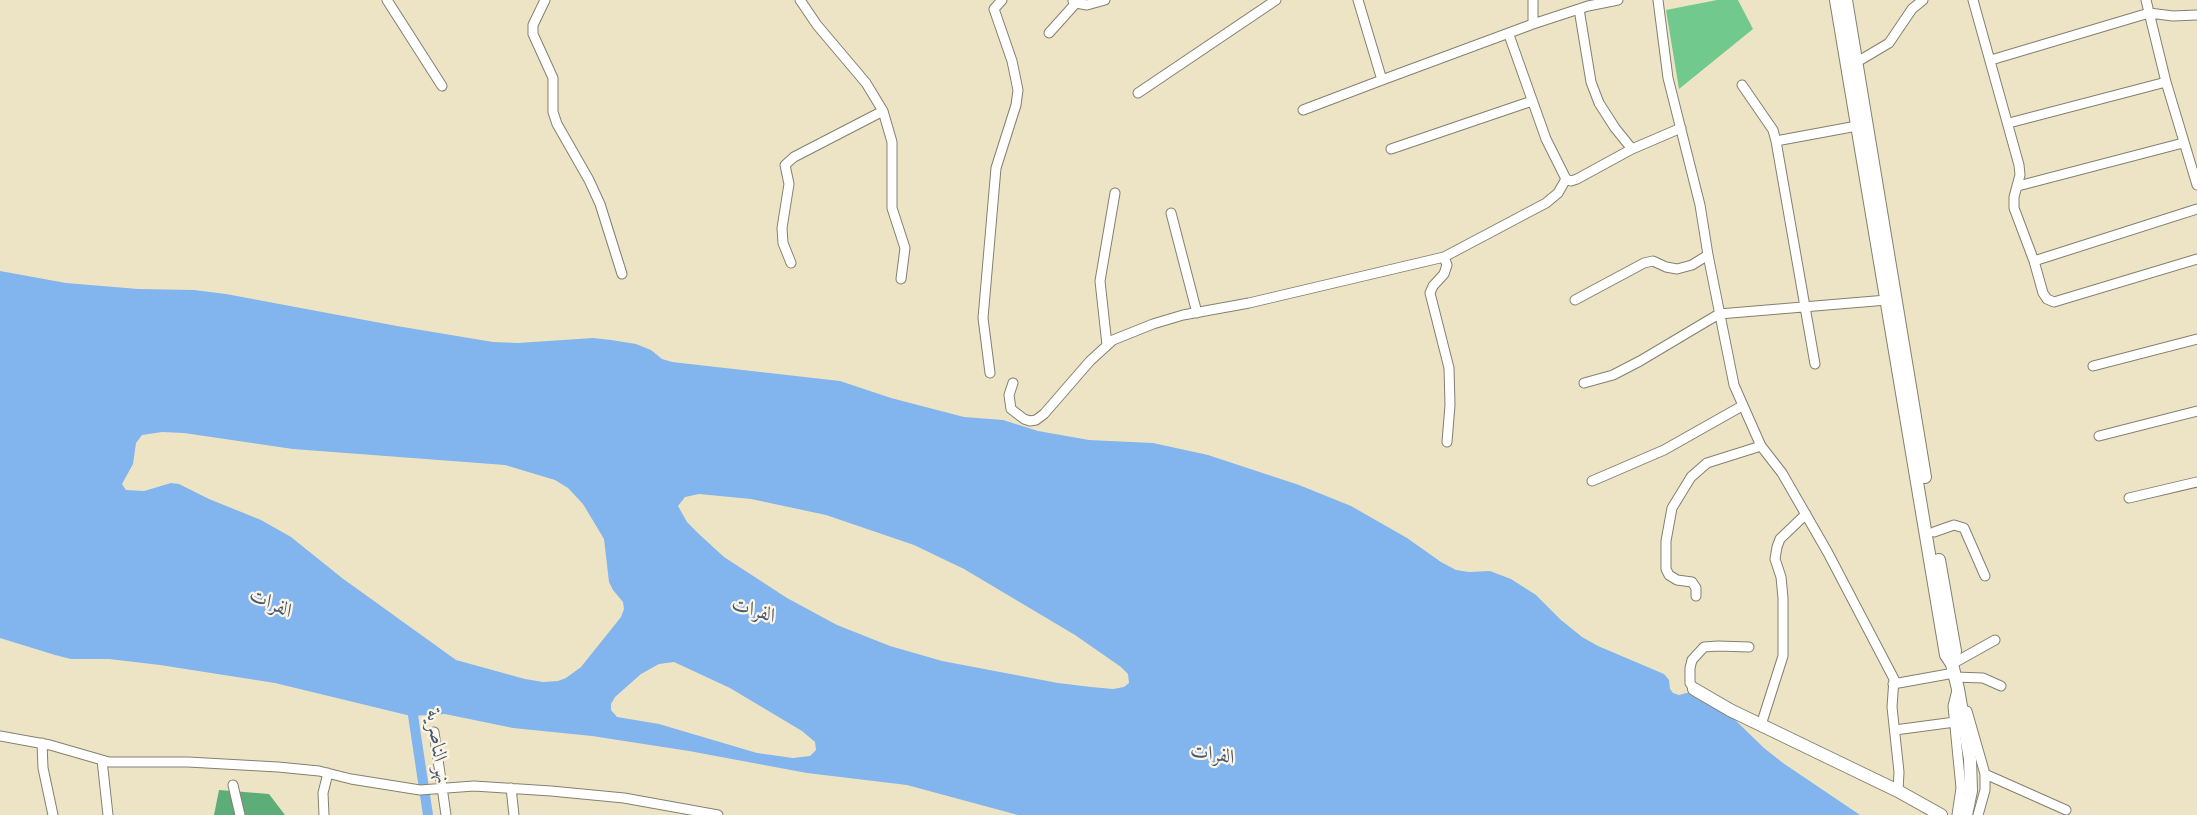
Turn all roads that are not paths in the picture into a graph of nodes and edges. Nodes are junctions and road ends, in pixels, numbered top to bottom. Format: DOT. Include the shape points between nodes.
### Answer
graph roads {
  1 [pos="387,0"];
  2 [pos="545,0"];
  3 [pos="800,0"];
  4 [pos="1002,0"];
  5 [pos="1105,0"];
  6 [pos="1276,0"];
  7 [pos="1358,0"];
  8 [pos="1533,0"];
  9 [pos="1618,0"];
  10 [pos="1658,0"];
  11 [pos="1836,0"];
  12 [pos="1846,0"];
  13 [pos="1923,0"];
  14 [pos="1973,0"];
  15 [pos="2146,0"];
  16 [pos="1074,2"];
  17 [pos="1579,9"];
  18 [pos="2149,13"];
  19 [pos="2197,15"];
  20 [pos="1533,24"];
  21 [pos="1049,33"];
  22 [pos="1509,35"];
  23 [pos="1990,60"];
  24 [pos="1857,62"];
  25 [pos="1382,80"];
  26 [pos="2166,82"];
  27 [pos="1742,85"];
  28 [pos="442,86"];
  29 [pos="1138,93"];
  30 [pos="1532,100"];
  31 [pos="1302,110"];
  32 [pos="884,111"];
  33 [pos="2009,123"];
  34 [pos="1857,126"];
  35 [pos="1681,128"];
  36 [pos="1776,141"];
  37 [pos="2183,143"];
  38 [pos="1391,149"];
  39 [pos="1632,149"];
  40 [pos="1566,179"];
  41 [pos="2197,184"];
  42 [pos="2018,186"];
  43 [pos="1115,193"];
  44 [pos="2197,209"];
  45 [pos="1171,213"];
  46 [pos="1708,255"];
  47 [pos="1444,257"];
  48 [pos="2197,259"];
  49 [pos="2034,261"];
  50 [pos="791,263"];
  51 [pos="622,274"];
  52 [pos="901,279"];
  53 [pos="1575,300"];
  54 [pos="1887,300"];
  55 [pos="1805,307"];
  56 [pos="1197,313"];
  57 [pos="1719,314"];
  58 [pos="2197,339"];
  59 [pos="1107,345"];
  60 [pos="1815,364"];
  61 [pos="2093,366"];
  62 [pos="990,373"];
  63 [pos="1013,383"];
  64 [pos="1584,383"];
  65 [pos="1742,406"];
  66 [pos="2197,411"];
  67 [pos="2099,436"];
  68 [pos="1447,442"];
  69 [pos="1761,446"];
  70 [pos="1592,481"];
  71 [pos="2197,483"];
  72 [pos="2129,498"];
  73 [pos="1806,514"];
  74 [pos="1934,531"];
  75 [pos="1985,576"];
  76 [pos="1696,596"];
  77 [pos="1995,640"];
  78 [pos="1749,647"];
  79 [pos="1955,676"];
  80 [pos="1893,684"];
  81 [pos="2001,686"];
  82 [pos="1694,689"];
  83 [pos="1955,722"];
  84 [pos="1761,725"];
  85 [pos="1895,730"];
  86 [pos="434,732"];
  87 [pos="0,736"];
  88 [pos="42,743"];
  89 [pos="102,760"];
  90 [pos="328,773"];
  91 [pos="1984,774"];
  92 [pos="233,785"];
  93 [pos="438,787"];
  94 [pos="511,788"];
  95 [pos="1898,791"];
  96 [pos="2066,810"];
  97 [pos="53,815"];
  98 [pos="108,815"];
  99 [pos="240,815"];
  100 [pos="324,815"];
  101 [pos="446,815"];
  102 [pos="514,815"];
  103 [pos="718,815"];
  104 [pos="1941,815"];
  105 [pos="1957,815"];
  106 [pos="1966,815"];
  107 [pos="1978,815"];
  1 -- 28 [label="street"];
  2 -- 51 [label="street" via="533,34 553,78 557,124 600,204"];
  3 -- 32 [label="street"];
  4 -- 62 [label="street" via="994,9 1018,90 996,168 983,318"];
  5 -- 16 [label="street" via="1088,5"];
  6 -- 29 [label="street"];
  7 -- 25 [label="street"];
  8 -- 20 [label="street"];
  9 -- 17 [label="street"];
  10 -- 35 [label="street" via="1668,78"];
  11 -- 34 [label="main road"];
  12 -- 24 [label="main road"];
  13 -- 24 [label="street" via="1912,9 1889,43"];
  14 -- 23 [label="street"];
  15 -- 18 [label="street"];
  16 -- 21 [label="street"];
  17 -- 20 [label="street"];
  17 -- 39 [label="street" via="1595,93"];
  18 -- 19 [label="street"];
  18 -- 23 [label="street"];
  18 -- 26 [label="street"];
  20 -- 22 [label="street"];
  22 -- 25 [label="street"];
  22 -- 30 [label="street"];
  23 -- 33 [label="street"];
  24 -- 74 [label="main road"];
  25 -- 31 [label="street"];
  26 -- 33 [label="street"];
  26 -- 37 [label="street"];
  27 -- 36 [label="street" via="1773,130"];
  30 -- 38 [label="street"];
  30 -- 40 [label="street"];
  32 -- 50 [label="street" via="785,165 789,184 782,228"];
  32 -- 52 [label="street" via="892,142 892,208 905,248"];
  33 -- 42 [label="street" via="2019,165"];
  34 -- 36 [label="street"];
  34 -- 54 [label="main road"];
  35 -- 39 [label="street"];
  35 -- 46 [label="street"];
  36 -- 55 [label="street"];
  37 -- 41 [label="street"];
  37 -- 42 [label="street"];
  39 -- 40 [label="street" via="1577,180"];
  40 -- 47 [label="street" via="1546,203"];
  42 -- 49 [label="street" via="2014,208"];
  43 -- 59 [label="street" via="1100,281"];
  44 -- 49 [label="street"];
  45 -- 56 [label="street"];
  46 -- 53 [label="street" via="1677,269 1653,261 1644,263"];
  46 -- 57 [label="street"];
  47 -- 56 [label="street"];
  47 -- 68 [label="street" via="1444,274 1430,293 1449,368"];
  48 -- 49 [label="street" via="2054,302 2043,293"];
  54 -- 55 [label="street"];
  54 -- 79 [label="main road" via="1946,655"];
  55 -- 57 [label="street"];
  55 -- 60 [label="street"];
  56 -- 59 [label="street" via="1153,324"];
  57 -- 64 [label="street" via="1640,361"];
  57 -- 65 [label="street"];
  58 -- 61 [label="street"];
  59 -- 63 [label="street" via="1036,420 1024,419 1011,409 1009,395"];
  65 -- 69 [label="street"];
  65 -- 70 [label="street" via="1664,450"];
  66 -- 67 [label="street"];
  69 -- 73 [label="street"];
  69 -- 76 [label="street" via="1707,463 1691,477 1672,508 1666,569 1677,580 1692,582"];
  71 -- 72 [label="street"];
  73 -- 80 [label="street" via="1894,679"];
  73 -- 84 [label="street" via="1780,539 1777,547 1775,559 1783,598 1783,656"];
  74 -- 75 [label="street" via="1954,525 1964,528"];
  74 -- 79 [label="main road" via="1955,651"];
  77 -- 79 [label="street"];
  78 -- 82 [label="street" via="1704,647 1690,668"];
  79 -- 80 [label="street"];
  79 -- 81 [label="street" via="1983,678"];
  79 -- 83 [label="street"];
  79 -- 91 [label="street"];
  79 -- 106 [label="main road" via="1971,777"];
  80 -- 85 [label="street"];
  82 -- 84 [label="main road"];
  83 -- 85 [label="street"];
  83 -- 105 [label="street" via="1961,779"];
  84 -- 95 [label="main road"];
  85 -- 95 [label="street"];
  86 -- 93 [label="street"];
  87 -- 88 [label="street"];
  88 -- 89 [label="street"];
  88 -- 97 [label="street"];
  89 -- 90 [label="street" via="199,762"];
  89 -- 98 [label="street"];
  90 -- 93 [label="street" via="420,790"];
  90 -- 100 [label="street" via="323,793"];
  91 -- 96 [label="street"];
  91 -- 107 [label="street"];
  92 -- 99 [label="street"];
  93 -- 94 [label="street"];
  93 -- 101 [label="street"];
  94 -- 102 [label="street"];
  94 -- 103 [label="street" via="624,798"];
  95 -- 104 [label="main road"];
}
